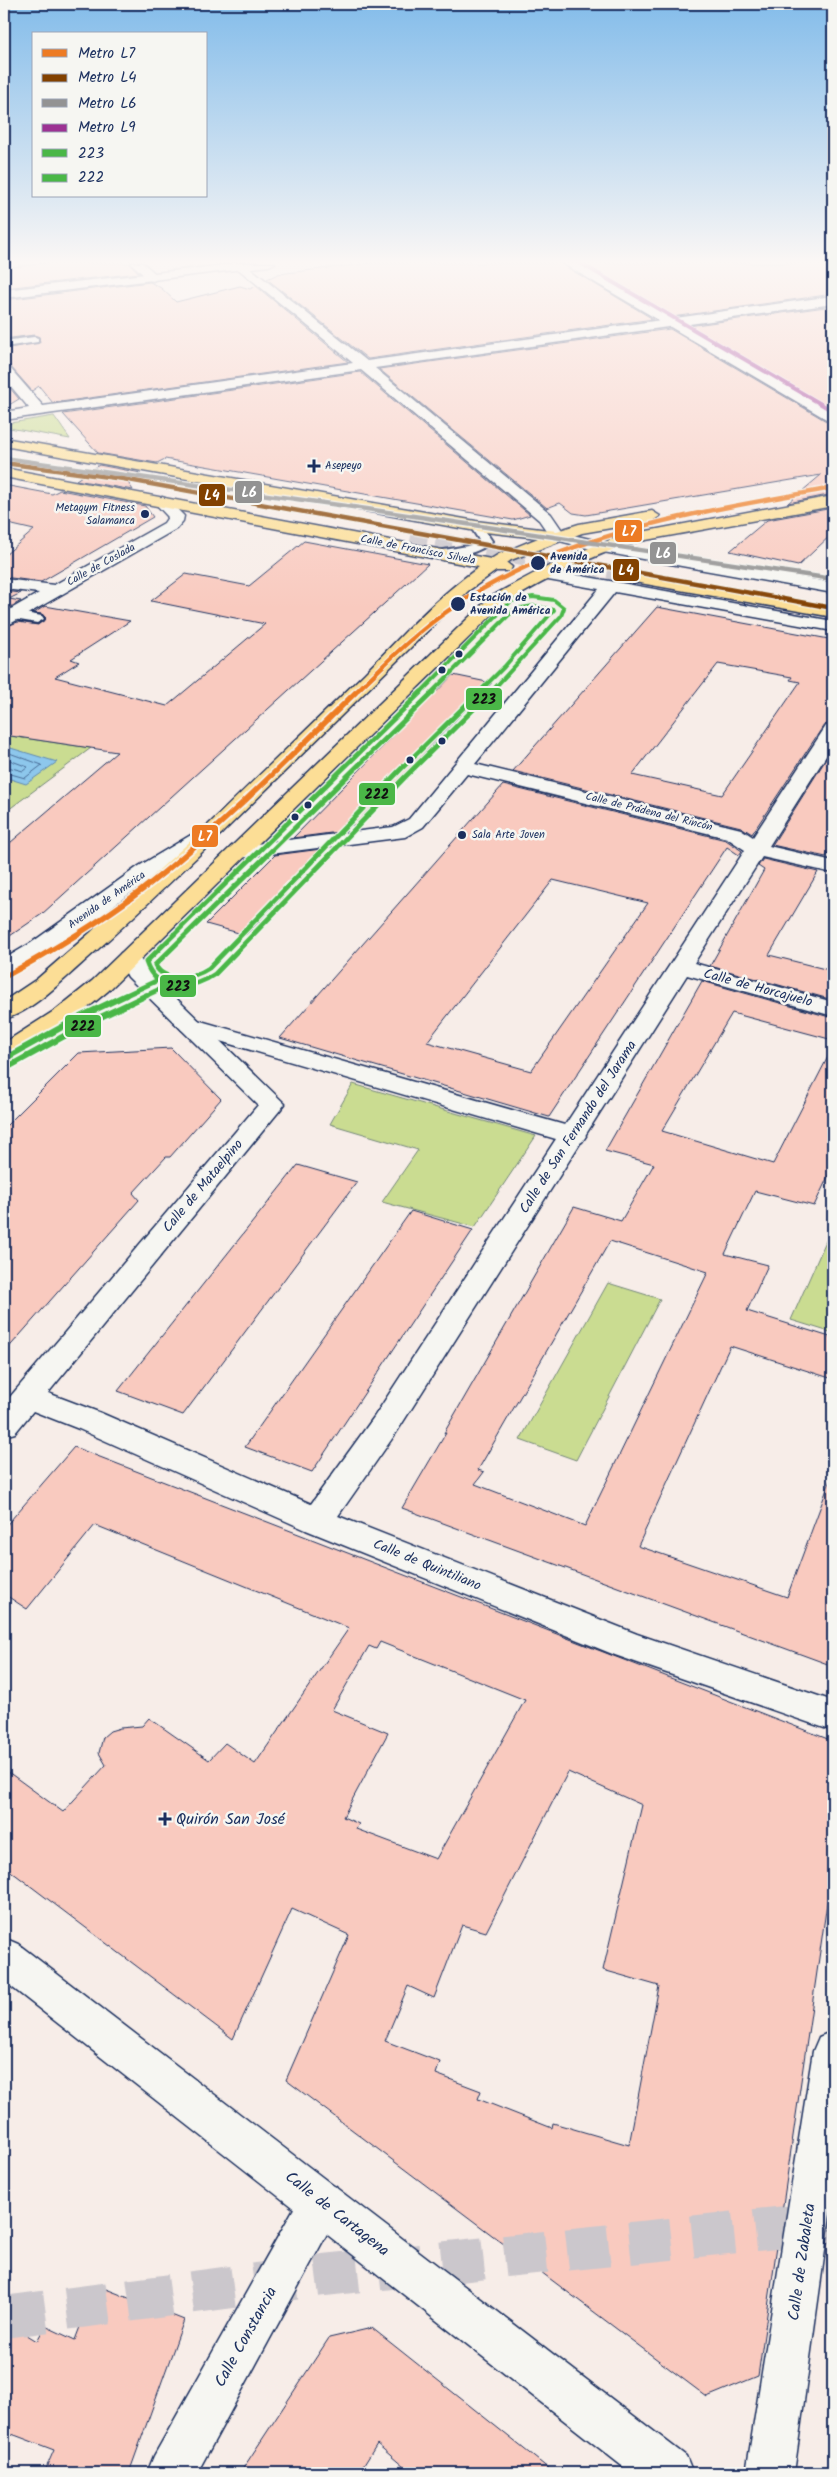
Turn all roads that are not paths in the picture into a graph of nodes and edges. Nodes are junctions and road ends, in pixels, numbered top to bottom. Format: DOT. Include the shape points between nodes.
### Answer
graph roads {
  1 [pos="11,379"];
  2 [pos="267,379"];
  3 [pos="379,379"];
  4 [pos="765,379"];
  5 [pos="800,379"];
  6 [pos="833,398"];
  7 [pos="39,411"];
  8 [pos="4,416"];
  9 [pos="833,419"];
  10 [pos="4,442"];
  11 [pos="4,452"];
  12 [pos="4,462"];
  13 [pos="4,472"];
  14 [pos="833,486"];
  15 [pos="833,501"];
  16 [pos="162,502"];
  17 [pos="476,526"];
  18 [pos="558,536"];
  19 [pos="603,547"];
  20 [pos="442,554"];
  21 [pos="494,565"];
  22 [pos="543,574"];
  23 [pos="4,584"];
  24 [pos="611,586"];
  25 [pos="833,588"];
  26 [pos="54,590"];
  27 [pos="833,602"];
  28 [pos="833,612"];
  29 [pos="8,617"];
  30 [pos="37,619"];
  31 [pos="833,626"];
  32 [pos="833,730"];
  33 [pos="828,748"];
  34 [pos="461,767"];
  35 [pos="214,830"];
  36 [pos="757,849"];
  37 [pos="239,852"];
  38 [pos="833,867"];
  39 [pos="129,958"];
  40 [pos="682,967"];
  41 [pos="4,968"];
  42 [pos="833,1008"];
  43 [pos="4,1012"];
  44 [pos="190,1025"];
  45 [pos="4,1053"];
  46 [pos="572,1136"];
  47 [pos="28,1397"];
  48 [pos="4,1425"];
  49 [pos="317,1521"];
  50 [pos="833,1716"];
  51 [pos="4,1957"];
  52 [pos="833,2050"];
  53 [pos="321,2202"];
  54 [pos="171,2473"];
  55 [pos="668,2473"];
  56 [pos="770,2473"];
  1 -- 7 [label="street"];
  2 -- 7 [label="street"];
  3 -- 18 [label="street" via="545,517"];
  4 -- 9 [label="street"];
  5 -- 6 [label="street"];
  7 -- 8 [label="street"];
  10 -- 17 [label="main road"];
  11 -- 12 [label="main road, Calle de Francisco Silvela" via="417,532"];
  13 -- 16 [label="main road, Calle de Francisco Silvela"];
  14 -- 18 [label="main road, Avenida de América" via="579,529"];
  15 -- 19 [label="main road" via="666,530"];
  16 -- 20 [label="main road, Calle de Francisco Silvela"];
  16 -- 26 [label="street, Calle de Coslada" via="176,516 176,521 170,526"];
  17 -- 18 [label="main road"];
  17 -- 20 [label="lane" via="486,541 477,548"];
  18 -- 19 [label="street"];
  18 -- 21 [label="main road, Avenida de América"];
  19 -- 22 [label="main road"];
  19 -- 25 [label="street"];
  20 -- 21 [label="main road, Calle de Francisco Silvela"];
  21 -- 22 [label="main road, Calle de Francisco Silvela"];
  21 -- 35 [label="main road, Avenida de América" via="462,587 431,615"];
  22 -- 24 [label="street, Calle de Francisco Silvela"];
  22 -- 37 [label="main road" via="502,596 471,622"];
  23 -- 26 [label="street"];
  24 -- 31 [label="street, Calle de Francisco Silvela"];
  24 -- 34 [label="street"];
  26 -- 29 [label="street, Calle de Coslada"];
  27 -- 28 [label="main road" via="633,571"];
  29 -- 30 [label="lane"];
  32 -- 33 [label="street, Calle de San Fernando del Jarama"];
  33 -- 36 [label="street, Calle de San Fernando del Jarama"];
  34 -- 36 [label="street, Calle de Prádena del Rincón" via="734,833"];
  34 -- 37 [label="street" via="416,823 398,833"];
  35 -- 41 [label="street, Avenida de América" via="147,871 39,948"];
  35 -- 43 [label="main road" via="45,984"];
  36 -- 38 [label="street, Calle de Prádena del Rincón"];
  36 -- 40 [label="street, Calle de San Fernando del Jarama"];
  37 -- 39 [label="main road"];
  39 -- 44 [label="street, Calle de Mataelpino" via="136,972"];
  39 -- 45 [label="main road" via="79,1005"];
  40 -- 42 [label="street, Calle de Horcajuelo"];
  40 -- 46 [label="street, Calle de San Fernando del Jarama"];
  44 -- 46 [label="street"];
  44 -- 47 [label="street, Calle de Mataelpino" via="272,1104"];
  46 -- 49 [label="street, Calle de San Fernando del Jarama" via="384,1425"];
  47 -- 48 [label="street, Calle de Mataelpino"];
  47 -- 49 [label="street, Calle de Quintiliano"];
  49 -- 50 [label="street, Calle de Quintiliano" via="628,1645"];
  51 -- 53 [label="street, Calle de Cartagena"];
  52 -- 56 [label="street, Calle de Zabaleta"];
  53 -- 54 [label="street, Calle Constancia"];
  53 -- 55 [label="street, Calle de Cartagena"];
}
